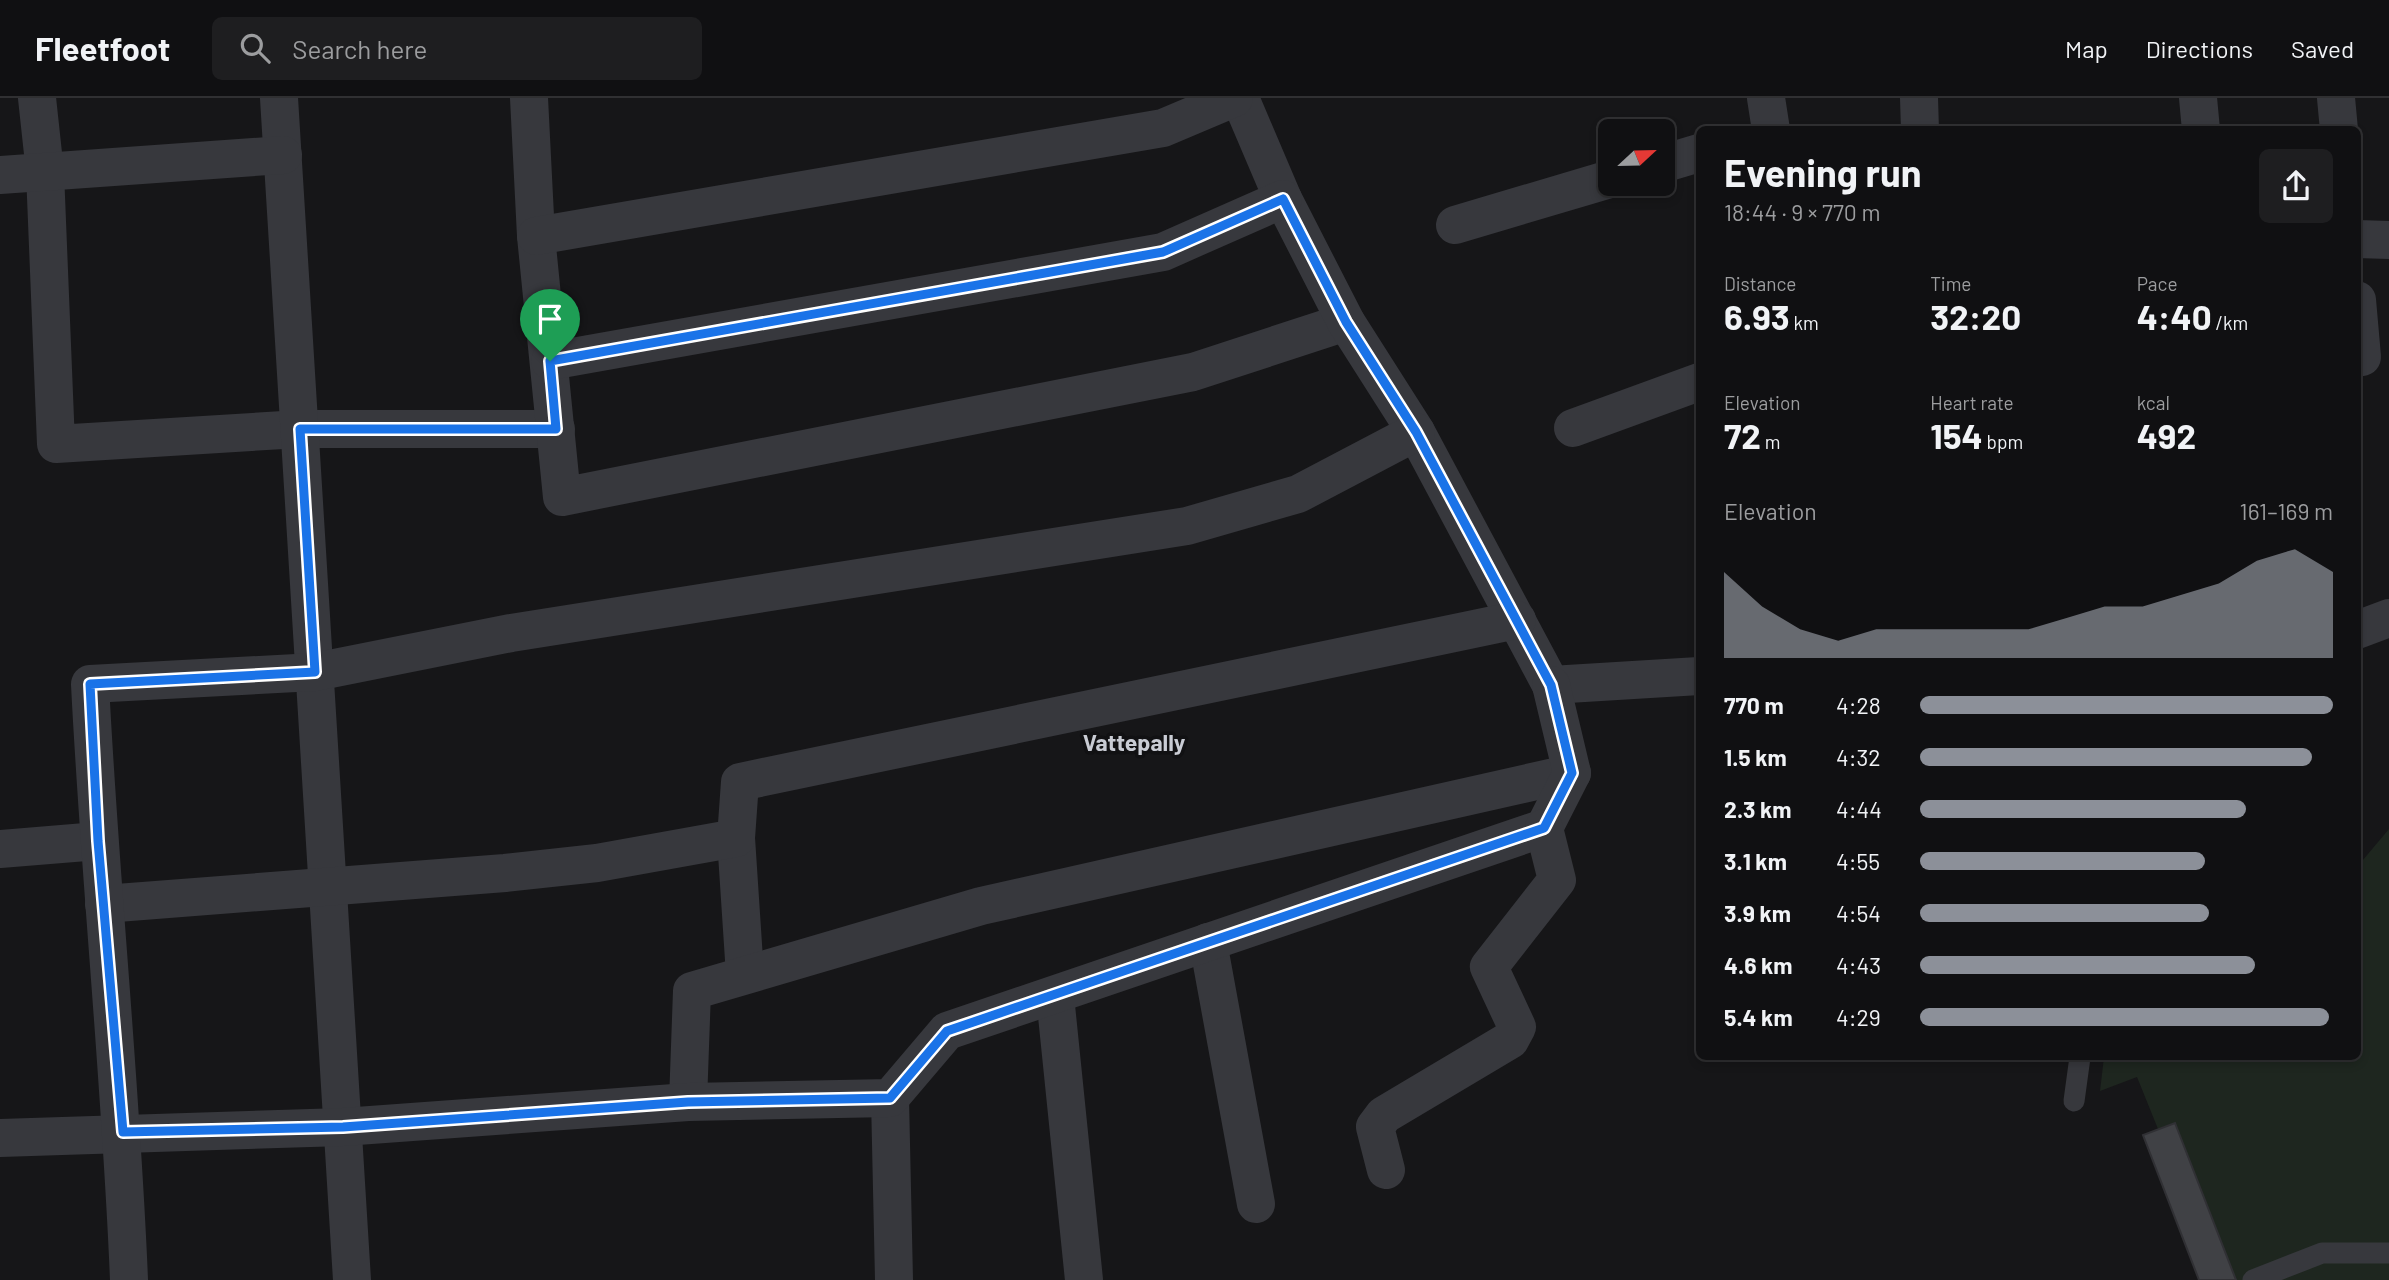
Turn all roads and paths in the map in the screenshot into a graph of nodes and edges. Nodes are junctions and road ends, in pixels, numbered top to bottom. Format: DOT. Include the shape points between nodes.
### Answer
graph roads {
  1 [pos="37,98"];
  2 [pos="529,98"];
  3 [pos="1234,98"];
  4 [pos="1240,98"];
  5 [pos="1766,98"];
  6 [pos="1919,98"];
  7 [pos="2198,98"];
  8 [pos="2336,98"];
  9 [pos="289,100"];
  10 [pos="1770,126"];
  11 [pos="1920,126"];
  12 [pos="2201,126"];
  13 [pos="2339,126"];
  14 [pos="1696,154"];
  15 [pos="282,155"];
  16 [pos="1675,160"];
  17 [pos="45,172"];
  18 [pos="0,175"];
  19 [pos="1598,183"];
  20 [pos="1283,199"];
  21 [pos="1455,225"];
  22 [pos="536,236"];
  23 [pos="2361,239"];
  24 [pos="2389,240"];
  25 [pos="2361,319"];
  26 [pos="1346,322"];
  27 [pos="2369,357"];
  28 [pos="550,361"];
  29 [pos="1696,383"];
  30 [pos="1573,428"];
  31 [pos="300,429"];
  32 [pos="556,429"];
  33 [pos="1416,432"];
  34 [pos="2389,618"];
  35 [pos="1517,620"];
  36 [pos="2361,628"];
  37 [pos="315,672"];
  38 [pos="1696,676"];
  39 [pos="1551,685"];
  40 [pos="1572,773"];
  41 [pos="1544,828"];
  42 [pos="736,838"];
  43 [pos="98,841"];
  44 [pos="0,849"];
  45 [pos="328,888"];
  46 [pos="104,904"];
  47 [pos="1208,942"];
  48 [pos="746,975"];
  49 [pos="1055,996"];
  50 [pos="2080,1060"];
  51 [pos="890,1098"];
  52 [pos="2074,1101"];
  53 [pos="688,1102"];
  54 [pos="343,1127"];
  55 [pos="123,1132"];
  56 [pos="0,1138"];
  57 [pos="1386,1170"];
  58 [pos="1256,1204"];
  59 [pos="2389,1253"];
  60 [pos="129,1280"];
  61 [pos="352,1280"];
  62 [pos="894,1280"];
  63 [pos="1084,1280"];
  64 [pos="2253,1280"];
  1 -- 17 [label="street"];
  2 -- 22 [label="street"];
  3 -- 22 [label="street" via="1163,128"];
  4 -- 20 [label="street"];
  5 -- 10 [label="street"];
  6 -- 11 [label="street"];
  7 -- 12 [label="street"];
  8 -- 13 [label="street"];
  9 -- 15 [label="street"];
  14 -- 16 [label="street"];
  15 -- 17 [label="street"];
  15 -- 31 [label="street"];
  17 -- 18 [label="street"];
  17 -- 31 [label="street" via="56,444"];
  19 -- 21 [label="street"];
  20 -- 26 [label="street"];
  20 -- 28 [label="street" via="1163,252"];
  22 -- 28 [label="street"];
  23 -- 24 [label="street"];
  25 -- 27 [label="street"];
  26 -- 32 [label="street" via="1193,372 562,497"];
  26 -- 33 [label="street"];
  28 -- 32 [label="street"];
  29 -- 30 [label="street"];
  31 -- 32 [label="street"];
  31 -- 37 [label="street"];
  33 -- 35 [label="street"];
  33 -- 37 [label="street" via="1298,494 1187,526 511,633"];
  34 -- 36 [label="street"];
  35 -- 39 [label="street"];
  35 -- 42 [label="street" via="740,782"];
  37 -- 43 [label="street" via="90,684"];
  37 -- 45 [label="street"];
  38 -- 39 [label="street"];
  39 -- 40 [label="street"];
  40 -- 41 [label="street"];
  40 -- 48 [label="street" via="981,906"];
  41 -- 47 [label="street"];
  41 -- 57 [label="street" via="1557,880 1489,967 1517,1027 1510,1040 1384,1115 1375,1127"];
  42 -- 45 [label="street" via="597,863"];
  42 -- 48 [label="street"];
  43 -- 44 [label="street"];
  43 -- 46 [label="street"];
  45 -- 46 [label="street"];
  45 -- 54 [label="street"];
  46 -- 55 [label="street"];
  47 -- 49 [label="street"];
  47 -- 58 [label="street"];
  48 -- 53 [label="street" via="692,990"];
  49 -- 51 [label="street" via="947,1031"];
  49 -- 63 [label="street"];
  50 -- 52 [label="lane"];
  51 -- 53 [label="street"];
  51 -- 62 [label="street"];
  53 -- 54 [label="street"];
  54 -- 55 [label="street"];
  54 -- 61 [label="street"];
  55 -- 56 [label="street"];
  55 -- 60 [label="street"];
  59 -- 64 [label="lane" via="2322,1253"];
}
